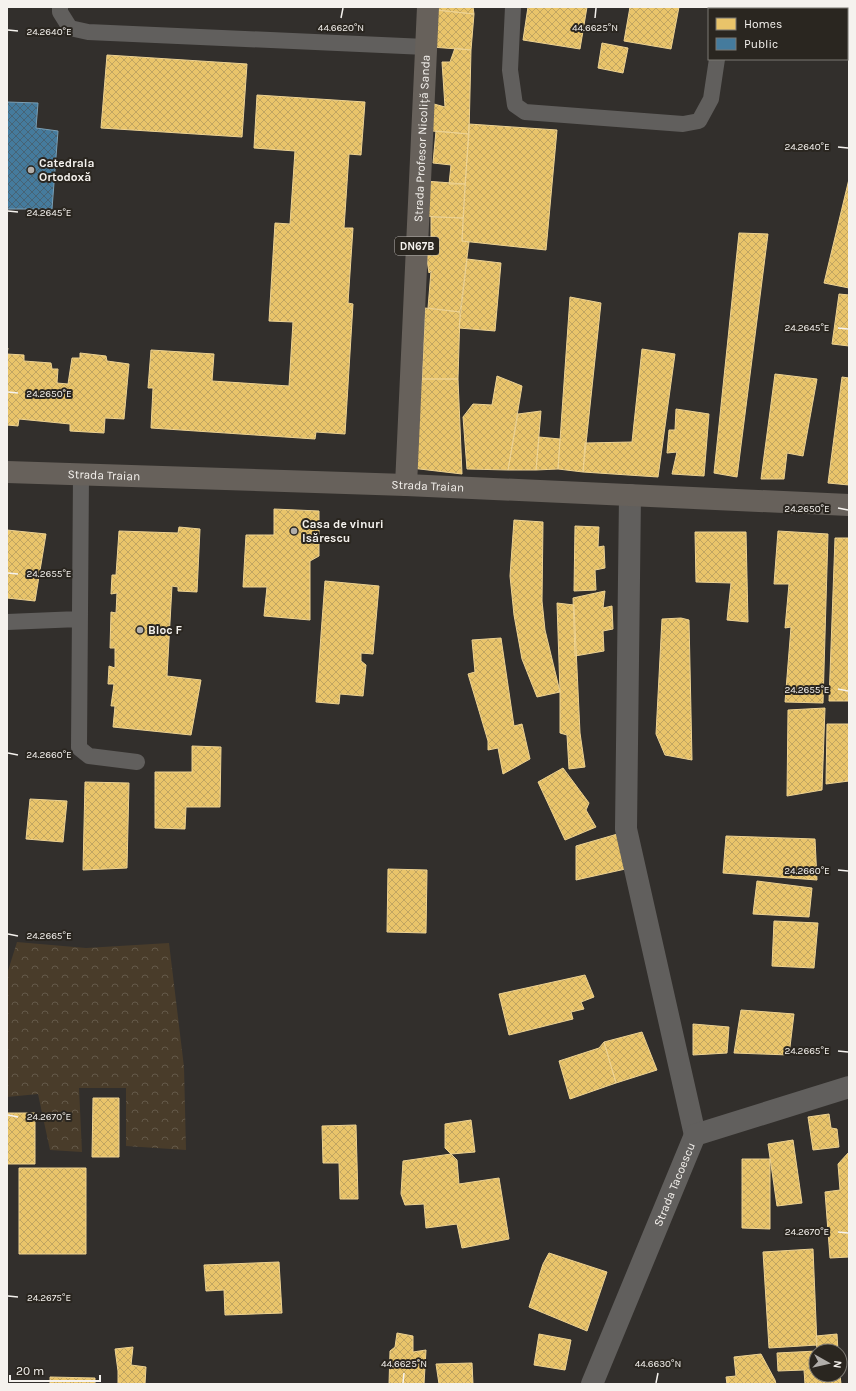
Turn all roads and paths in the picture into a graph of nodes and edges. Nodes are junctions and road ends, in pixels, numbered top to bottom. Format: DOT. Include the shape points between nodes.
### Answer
graph roads {
  1 [pos="60,7"];
  2 [pos="428,7"];
  3 [pos="513,7"];
  4 [pos="426,46"];
  5 [pos="717,60"];
  6 [pos="7,472"];
  7 [pos="81,475"];
  8 [pos="406,485"];
  9 [pos="630,495"];
  10 [pos="849,505"];
  11 [pos="79,620"];
  12 [pos="7,622"];
  13 [pos="137,762"];
  14 [pos="849,1087"];
  15 [pos="695,1135"];
  16 [pos="592,1384"];
  1 -- 4 [label="lane" via="60,12 70,28 88,32"];
  2 -- 4 [label="main road, Strada Profesor Nicoliță Sanda / DN67B"];
  3 -- 5 [label="lane" via="510,70 515,105 525,112 683,124 699,121 711,99"];
  4 -- 8 [label="main road, Strada Profesor Nicoliță Sanda / DN67B"];
  6 -- 7 [label="main road, Strada Traian"];
  7 -- 8 [label="main road, Strada Traian"];
  7 -- 11 [label="lane"];
  8 -- 9 [label="main road, Strada Traian"];
  9 -- 10 [label="main road, Strada Traian"];
  9 -- 15 [label="street" via="626,829"];
  11 -- 12 [label="lane"];
  11 -- 13 [label="lane" via="78,748 89,756"];
  14 -- 15 [label="street, Strada Tacoescu"];
  15 -- 16 [label="street, Strada Tacoescu"];
}
